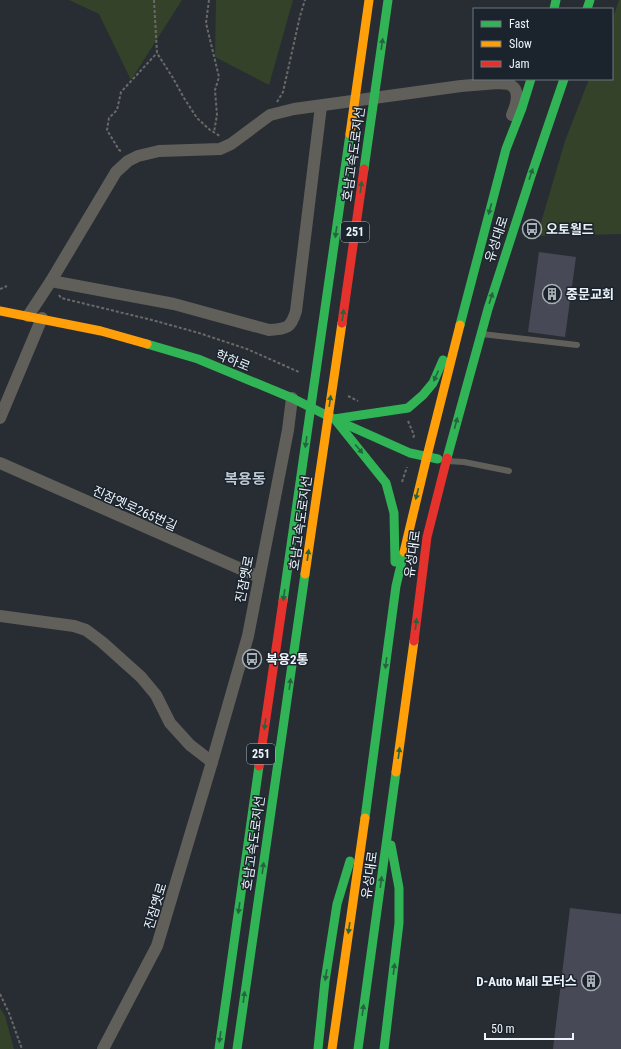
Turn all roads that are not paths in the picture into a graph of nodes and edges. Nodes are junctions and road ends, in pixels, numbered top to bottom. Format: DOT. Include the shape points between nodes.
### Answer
graph roads {
  1 [pos="369,0"];
  2 [pos="388,0"];
  3 [pos="482,80"];
  4 [pos="532,80"];
  5 [pos="564,80"];
  6 [pos="461,86"];
  7 [pos="321,106"];
  8 [pos="506,149"];
  9 [pos="54,286"];
  10 [pos="0,311"];
  11 [pos="463,314"];
  12 [pos="28,316"];
  13 [pos="42,318"];
  14 [pos="480,334"];
  15 [pos="577,345"];
  16 [pos="292,398"];
  17 [pos="0,418"];
  18 [pos="334,419"];
  19 [pos="427,456"];
  20 [pos="446,461"];
  21 [pos="0,464"];
  22 [pos="509,471"];
  23 [pos="258,577"];
  24 [pos="396,586"];
  25 [pos="0,616"];
  26 [pos="212,762"];
  27 [pos="367,801"];
  28 [pos="389,829"];
  29 [pos="103,1049"];
  30 [pos="219,1049"];
  31 [pos="237,1049"];
  32 [pos="318,1049"];
  33 [pos="332,1049"];
  34 [pos="358,1049"];
  35 [pos="384,1049"];
  1 -- 30 [label="main road, 호남고속도로지선 / 251, one-way"];
  31 -- 2 [label="main road, 호남고속도로지선 / 251, one-way"];
  3 -- 6 [label="street"];
  4 -- 8 [label="main road, 유성대로"];
  14 -- 5 [label="main road, 유성대로, one-way"];
  6 -- 7 [label="street"];
  6 -- 8 [label="street" via="498,83 510,84 515,89 516,106 509,125"];
  7 -- 9 [label="street" via="270,115 231,144 220,149 160,151 128,161 116,172"];
  7 -- 9 [label="street" via="296,311 288,327 269,330 174,304"];
  8 -- 11 [label="main road, 유성대로, one-way"];
  9 -- 12 [label="street" via="45,289"];
  10 -- 12 [label="main road, 학하로"];
  11 -- 18 [label="main road, one-way" via="433,382 408,408"];
  11 -- 19 [label="main road, 유성대로"];
  12 -- 13 [label="main road, 학하로"];
  13 -- 16 [label="main road, 학하로" via="101,331 198,360"];
  13 -- 17 [label="street"];
  14 -- 15 [label="lane"];
  20 -- 14 [label="main road, 유성대로, one-way"];
  16 -- 18 [label="main road, 학하로"];
  16 -- 23 [label="street, 진잠옛로" via="288,430"];
  18 -- 19 [label="main road, 학하로" via="410,453"];
  18 -- 24 [label="main road, one-way" via="386,483 394,513"];
  19 -- 20 [label="main road, 학하로"];
  19 -- 24 [label="main road, 유성대로, one-way"];
  20 -- 22 [label="lane"];
  28 -- 20 [label="main road, 유성대로, one-way" via="427,536"];
  21 -- 23 [label="street, 진잠옛로265번길"];
  23 -- 26 [label="street, 진잠옛로" via="248,636"];
  24 -- 27 [label="main road, 유성대로, one-way"];
  25 -- 26 [label="street" via="74,626 86,630 141,677 156,696 170,723 190,745"];
  26 -- 29 [label="street, 진잠옛로" via="158,946"];
  27 -- 32 [label="main road, one-way" via="337,904"];
  27 -- 33 [label="main road, 유성대로, one-way"];
  34 -- 28 [label="main road, 유성대로, one-way"];
  35 -- 28 [label="main road, one-way" via="399,924 399,888"];
}
